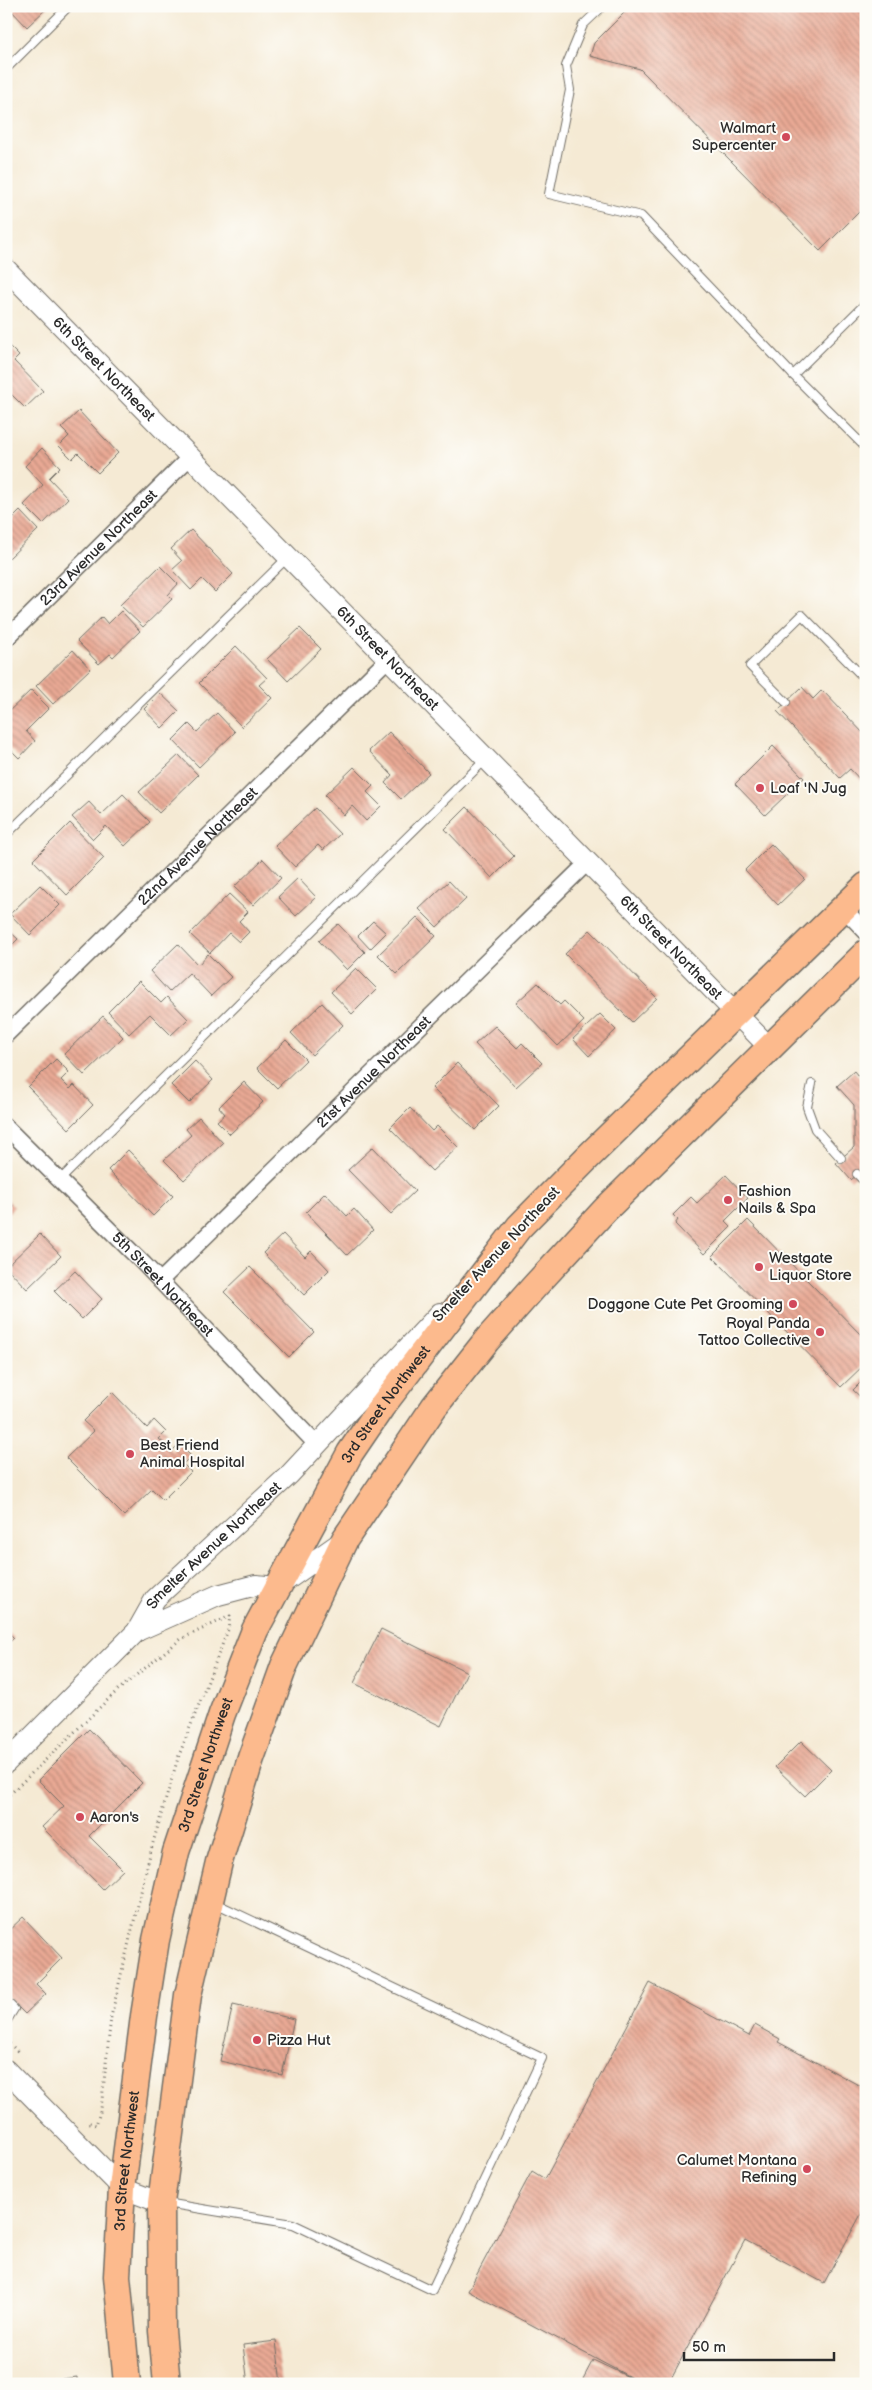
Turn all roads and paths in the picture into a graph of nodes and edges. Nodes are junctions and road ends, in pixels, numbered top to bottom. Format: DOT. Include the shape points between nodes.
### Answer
graph roads {
  1 [pos="70,6"];
  2 [pos="602,6"];
  3 [pos="6,69"];
  4 [pos="6,269"];
  5 [pos="866,304"];
  6 [pos="793,375"];
  7 [pos="866,448"];
  8 [pos="190,457"];
  9 [pos="288,557"];
  10 [pos="6,639"];
  11 [pos="388,659"];
  12 [pos="866,680"];
  13 [pos="786,702"];
  14 [pos="486,758"];
  15 [pos="6,835"];
  16 [pos="588,862"];
  17 [pos="866,886"];
  18 [pos="844,909"];
  19 [pos="866,932"];
  20 [pos="866,953"];
  21 [pos="736,1013"];
  22 [pos="6,1035"];
  23 [pos="769,1047"];
  24 [pos="812,1084"];
  25 [pos="6,1126"];
  26 [pos="841,1158"];
  27 [pos="857,1174"];
  28 [pos="60,1180"];
  29 [pos="866,1183"];
  30 [pos="519,1227"];
  31 [pos="160,1281"];
  32 [pos="318,1446"];
  33 [pos="345,1539"];
  34 [pos="278,1587"];
  35 [pos="137,1631"];
  36 [pos="6,1763"];
  37 [pos="6,1798"];
  38 [pos="210,1901"];
  39 [pos="6,2001"];
  40 [pos="6,2022"];
  41 [pos="6,2070"];
  42 [pos="96,2126"];
  43 [pos="122,2188"];
  44 [pos="161,2202"];
  45 [pos="127,2384"];
  46 [pos="167,2384"];
  1 -- 3 [label="lane"];
  2 -- 6 [label="lane" via="583,25 566,66 570,90 549,194 640,216"];
  4 -- 8 [label="street, 6th Street Northeast"];
  5 -- 6 [label="lane"];
  6 -- 7 [label="lane"];
  8 -- 9 [label="street, 6th Street Northeast"];
  8 -- 10 [label="street, 23rd Avenue Northeast"];
  9 -- 11 [label="street, 6th Street Northeast"];
  9 -- 15 [label="lane"];
  11 -- 14 [label="street, 6th Street Northeast"];
  11 -- 22 [label="street, 22nd Avenue Northeast"];
  12 -- 13 [label="lane" via="802,615 750,666"];
  14 -- 16 [label="street, 6th Street Northeast"];
  14 -- 28 [label="lane"];
  16 -- 21 [label="street, 6th Street Northeast"];
  16 -- 31 [label="street, 21st Avenue Northeast"];
  17 -- 18 [label="highway, Smelter Avenue Northeast"];
  18 -- 19 [label="street"];
  18 -- 21 [label="highway, Smelter Avenue Northeast"];
  20 -- 23 [label="highway"];
  21 -- 23 [label="street, 6th Street Northeast"];
  21 -- 30 [label="highway, Smelter Avenue Northeast"];
  23 -- 33 [label="highway" via="612,1203 487,1340 434,1407"];
  24 -- 26 [label="lane" via="806,1107 815,1129"];
  25 -- 28 [label="street, 5th Street Northeast"];
  27 -- 29 [label="lane"];
  28 -- 31 [label="street, 5th Street Northeast"];
  30 -- 32 [label="street, Smelter Avenue Northeast"];
  30 -- 34 [label="highway, 3rd Street Northwest" via="382,1406 356,1445"];
  31 -- 32 [label="street, 5th Street Northeast"];
  32 -- 35 [label="street, Smelter Avenue Northeast" via="155,1599"];
  33 -- 34 [label="street"];
  33 -- 38 [label="highway" via="284,1666 251,1758"];
  34 -- 35 [label="street, Smelter Avenue Northeast" via="256,1585 218,1595"];
  34 -- 43 [label="highway, 3rd Street Northwest" via="255,1630 222,1714 176,1852 146,1999"];
  35 -- 36 [label="street, Smelter Avenue Northeast"];
  37 -- 42 [label="path" via="118,1690 182,1640 230,1616 228,1630 173,1773 147,1864 111,2017 101,2109"];
  38 -- 44 [label="highway" via="188,1995"];
  38 -- 44 [label="lane" via="542,2058 432,2290 293,2224"];
  39 -- 40 [label="lane" via="14,2009"];
  41 -- 43 [label="street"];
  43 -- 44 [label="street"];
  43 -- 45 [label="highway, 3rd Street Northwest" via="117,2276"];
  44 -- 46 [label="highway" via="162,2331"];
}
